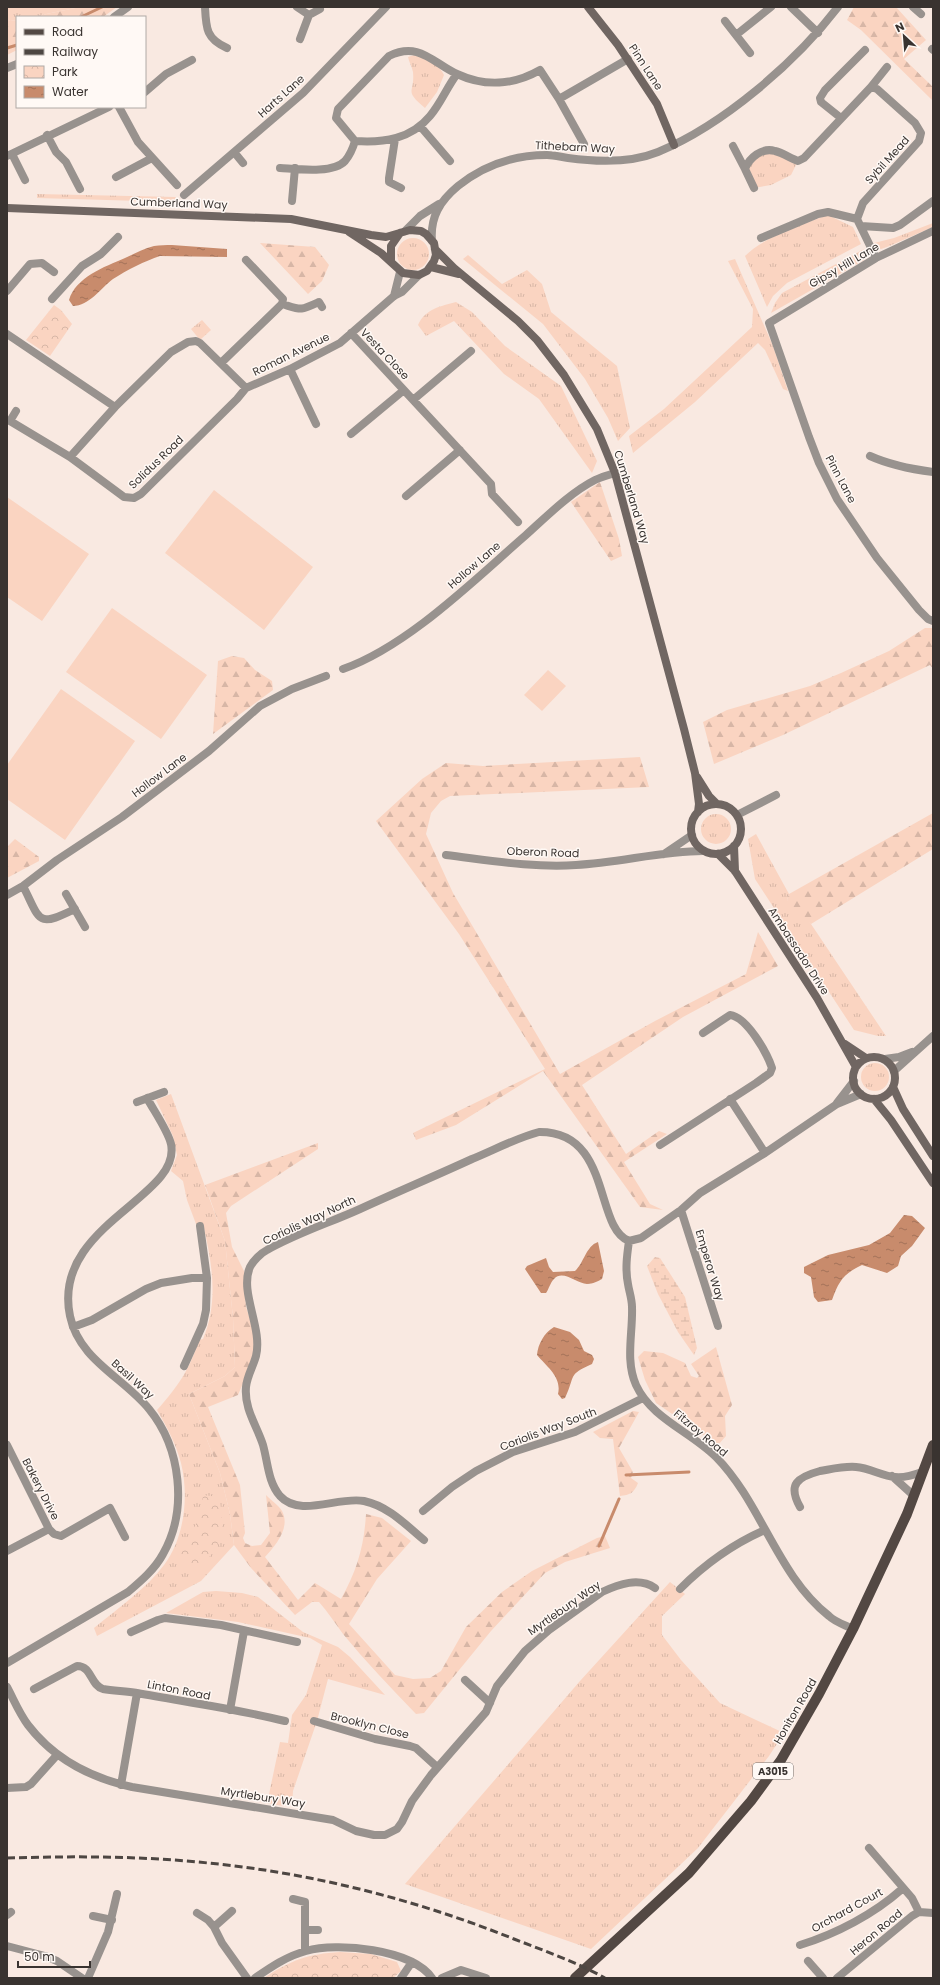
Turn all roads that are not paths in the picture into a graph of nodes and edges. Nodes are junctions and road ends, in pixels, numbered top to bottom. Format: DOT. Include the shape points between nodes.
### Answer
graph roads {
  1 [pos="128,7"];
  2 [pos="205,7"];
  3 [pos="297,7"];
  4 [pos="386,7"];
  5 [pos="588,7"];
  6 [pos="790,7"];
  7 [pos="838,7"];
  8 [pos="912,7"];
  9 [pos="767,8"];
  10 [pos="320,9"];
  11 [pos="921,14"];
  12 [pos="309,15"];
  13 [pos="115,16"];
  14 [pos="725,21"];
  15 [pos="818,33"];
  16 [pos="736,35"];
  17 [pos="300,39"];
  18 [pos="227,48"];
  19 [pos="865,50"];
  20 [pos="750,53"];
  21 [pos="628,59"];
  22 [pos="192,60"];
  23 [pos="887,67"];
  24 [pos="457,74"];
  25 [pos="871,87"];
  26 [pos="146,91"];
  27 [pos="559,99"];
  28 [pos="107,108"];
  29 [pos="119,108"];
  30 [pos="841,118"];
  31 [pos="420,126"];
  32 [pos="47,135"];
  33 [pos="395,139"];
  34 [pos="355,141"];
  35 [pos="584,144"];
  36 [pos="674,145"];
  37 [pos="733,146"];
  38 [pos="234,152"];
  39 [pos="10,155"];
  40 [pos="152,158"];
  41 [pos="450,161"];
  42 [pos="243,163"];
  43 [pos="280,168"];
  44 [pos="295,168"];
  45 [pos="745,168"];
  46 [pos="116,177"];
  47 [pos="25,180"];
  48 [pos="177,185"];
  49 [pos="401,188"];
  50 [pos="754,188"];
  51 [pos="80,189"];
  52 [pos="184,195"];
  53 [pos="292,201"];
  54 [pos="933,201"];
  55 [pos="439,204"];
  56 [pos="7,208"];
  57 [pos="857,219"];
  58 [pos="861,226"];
  59 [pos="933,231"];
  60 [pos="349,232"];
  61 [pos="402,232"];
  62 [pos="118,237"];
  63 [pos="761,238"];
  64 [pos="432,241"];
  65 [pos="435,249"];
  66 [pos="876,258"];
  67 [pos="246,260"];
  68 [pos="391,261"];
  69 [pos="430,267"];
  70 [pos="54,272"];
  71 [pos="400,272"];
  72 [pos="419,275"];
  73 [pos="462,275"];
  74 [pos="7,291"];
  75 [pos="394,296"];
  76 [pos="52,299"];
  77 [pos="282,304"];
  78 [pos="322,307"];
  79 [pos="769,323"];
  80 [pos="351,333"];
  81 [pos="7,334"];
  82 [pos="471,351"];
  83 [pos="222,363"];
  84 [pos="290,369"];
  85 [pos="246,388"];
  86 [pos="404,390"];
  87 [pos="413,400"];
  88 [pos="115,407"];
  89 [pos="16,411"];
  90 [pos="8,421"];
  91 [pos="316,424"];
  92 [pos="351,434"];
  93 [pos="460,450"];
  94 [pos="870,456"];
  95 [pos="70,457"];
  96 [pos="933,472"];
  97 [pos="615,473"];
  98 [pos="406,496"];
  99 [pos="518,522"];
  100 [pos="933,621"];
  101 [pos="343,669"];
  102 [pos="326,676"];
  103 [pos="695,773"];
  104 [pos="776,795"];
  105 [pos="717,804"];
  106 [pos="698,812"];
  107 [pos="737,815"];
  108 [pos="692,835"];
  109 [pos="734,846"];
  110 [pos="704,851"];
  111 [pos="663,854"];
  112 [pos="718,854"];
  113 [pos="446,855"];
  114 [pos="735,871"];
  115 [pos="23,886"];
  116 [pos="66,894"];
  117 [pos="7,895"];
  118 [pos="75,909"];
  119 [pos="85,927"];
  120 [pos="703,1033"];
  121 [pos="933,1036"];
  122 [pos="844,1044"];
  123 [pos="915,1051"];
  124 [pos="866,1058"];
  125 [pos="885,1059"];
  126 [pos="856,1067"];
  127 [pos="894,1070"];
  128 [pos="854,1081"];
  129 [pos="893,1088"];
  130 [pos="164,1092"];
  131 [pos="861,1094"];
  132 [pos="147,1098"];
  133 [pos="730,1099"];
  134 [pos="874,1099"];
  135 [pos="137,1102"];
  136 [pos="837,1104"];
  137 [pos="660,1145"];
  138 [pos="765,1153"];
  139 [pos="933,1156"];
  140 [pos="933,1182"];
  141 [pos="681,1210"];
  142 [pos="200,1226"];
  143 [pos="629,1242"];
  144 [pos="207,1278"];
  145 [pos="718,1326"];
  146 [pos="73,1327"];
  147 [pos="184,1366"];
  148 [pos="643,1398"];
  149 [pos="7,1445"];
  150 [pos="933,1445"];
  151 [pos="10,1459"];
  152 [pos="922,1472"];
  153 [pos="892,1476"];
  154 [pos="913,1495"];
  155 [pos="800,1507"];
  156 [pos="423,1511"];
  157 [pos="49,1529"];
  158 [pos="765,1530"];
  159 [pos="124,1537"];
  160 [pos="424,1540"];
  161 [pos="7,1551"];
  162 [pos="655,1588"];
  163 [pos="680,1589"];
  164 [pos="853,1628"];
  165 [pos="244,1631"];
  166 [pos="131,1632"];
  167 [pos="297,1642"];
  168 [pos="7,1663"];
  169 [pos="465,1680"];
  170 [pos="7,1687"];
  171 [pos="34,1689"];
  172 [pos="137,1693"];
  173 [pos="490,1703"];
  174 [pos="230,1710"];
  175 [pos="285,1721"];
  176 [pos="314,1721"];
  177 [pos="57,1755"];
  178 [pos="438,1767"];
  179 [pos="121,1785"];
  180 [pos="7,1788"];
  181 [pos="869,1848"];
  182 [pos="902,1889"];
  183 [pos="117,1894"];
  184 [pos="293,1899"];
  185 [pos="232,1911"];
  186 [pos="919,1912"];
  187 [pos="197,1913"];
  188 [pos="933,1913"];
  189 [pos="93,1916"];
  190 [pos="112,1920"];
  191 [pos="214,1927"];
  192 [pos="305,1930"];
  193 [pos="318,1930"];
  194 [pos="800,1945"];
  195 [pos="7,1946"];
  196 [pos="305,1951"];
  197 [pos="808,1961"];
  198 [pos="412,1962"];
  199 [pos="82,1978"];
  200 [pos="88,1978"];
  201 [pos="247,1978"];
  202 [pos="255,1978"];
  203 [pos="401,1978"];
  204 [pos="432,1978"];
  205 [pos="442,1978"];
  206 [pos="485,1978"];
  207 [pos="575,1978"];
  208 [pos="823,1978"];
  209 [pos="837,1978"];
  1 -- 13 [label="street"];
  2 -- 18 [label="street" via="209,34 217,44"];
  3 -- 12 [label="street"];
  4 -- 38 [label="street, Harts Lane" via="303,93"];
  5 -- 21 [label="main road, Pinn Lane"];
  6 -- 15 [label="street"];
  7 -- 15 [label="street, Tithebarn Way"];
  8 -- 11 [label="street"];
  9 -- 16 [label="street"];
  10 -- 12 [label="street"];
  12 -- 17 [label="street"];
  14 -- 16 [label="street"];
  15 -- 36 [label="street, Tithebarn Way" via="740,102 705,129"];
  16 -- 20 [label="street"];
  19 -- 30 [label="street" via="820,98 821,102"];
  21 -- 27 [label="street"];
  21 -- 36 [label="main road, Pinn Lane" via="657,104"];
  22 -- 26 [label="street" via="166,74"];
  23 -- 25 [label="street"];
  24 -- 27 [label="street" via="481,82 498,83 517,80 540,70"];
  24 -- 31 [label="street"];
  24 -- 34 [label="street" via="422,52 396,53 390,56 338,109 336,118"];
  25 -- 30 [label="street"];
  25 -- 57 [label="street, Sybil Mead" via="877,89 916,123 921,133 919,141 863,203"];
  27 -- 35 [label="street"];
  28 -- 32 [label="street"];
  29 -- 40 [label="street" via="138,142"];
  30 -- 45 [label="street" via="804,158 798,161 774,150 765,151 749,159"];
  31 -- 33 [label="street"];
  31 -- 41 [label="street"];
  32 -- 39 [label="street"];
  32 -- 51 [label="street" via="56,152 66,162"];
  33 -- 34 [label="street" via="376,142"];
  33 -- 49 [label="street" via="389,182"];
  34 -- 44 [label="street" via="348,157 338,166 320,169"];
  36 -- 55 [label="street, Tithebarn Way" via="647,156 620,160 599,161 549,155 507,160 467,179"];
  37 -- 45 [label="street"];
  38 -- 42 [label="street"];
  38 -- 52 [label="street, Harts Lane"];
  39 -- 47 [label="street"];
  40 -- 46 [label="street"];
  40 -- 48 [label="street"];
  43 -- 44 [label="street"];
  44 -- 53 [label="street"];
  45 -- 50 [label="street"];
  54 -- 58 [label="street" via="892,228"];
  55 -- 61 [label="street, Tithebarn Way"];
  55 -- 64 [label="street" via="433,222"];
  56 -- 60 [label="main road, Cumberland Way" via="290,219"];
  57 -- 58 [label="street"];
  57 -- 63 [label="street" via="828,212"];
  58 -- 66 [label="street"];
  59 -- 66 [label="street, Gipsy Hill Lane"];
  60 -- 61 [label="main road, Cumberland Way" via="386,237"];
  60 -- 68 [label="main road, Cumberland Way"];
  61 -- 64 [label="main road, Cumberland Way" via="421,231"];
  61 -- 68 [label="main road" via="391,246"];
  62 -- 76 [label="street" via="101,254 82,266"];
  64 -- 65 [label="main road, Cumberland Way"];
  65 -- 69 [label="main road" via="436,255"];
  65 -- 73 [label="main road, Cumberland Way"];
  66 -- 79 [label="street, Gipsy Hill Lane"];
  67 -- 77 [label="street" via="283,299"];
  68 -- 71 [label="main road, Cumberland Way"];
  69 -- 72 [label="main road"];
  69 -- 73 [label="main road, Cumberland Way"];
  70 -- 74 [label="street" via="42,263 30,264"];
  71 -- 72 [label="main road"];
  71 -- 75 [label="street"];
  72 -- 75 [label="street, Roman Avenue" via="402,292"];
  73 -- 97 [label="main road, Cumberland Way" via="481,288 537,340 590,415"];
  75 -- 80 [label="street, Roman Avenue"];
  77 -- 78 [label="street" via="302,309 319,302"];
  77 -- 83 [label="street"];
  79 -- 100 [label="street, Pinn Lane" via="808,437 837,499 877,558 918,610"];
  80 -- 84 [label="street, Roman Avenue" via="334,346"];
  80 -- 86 [label="street, Vesta Close"];
  81 -- 88 [label="street"];
  82 -- 87 [label="street"];
  83 -- 85 [label="street, Roman Avenue"];
  83 -- 88 [label="street, Roman Avenue" via="196,340 188,342 171,352"];
  84 -- 85 [label="street, Roman Avenue"];
  84 -- 91 [label="street"];
  85 -- 95 [label="street, Solidus Road" via="237,400 134,498 124,496"];
  86 -- 87 [label="street, Vesta Close"];
  86 -- 92 [label="street, Vesta Close"];
  87 -- 93 [label="street, Vesta Close"];
  88 -- 95 [label="street"];
  89 -- 90 [label="street, Solidus Road"];
  90 -- 95 [label="street, Solidus Road"];
  93 -- 98 [label="street"];
  93 -- 99 [label="street, Vesta Close" via="491,484 492,494"];
  94 -- 96 [label="street" via="886,463"];
  97 -- 101 [label="street, Hollow Lane" via="595,479 586,485 461,592 409,632 374,654"];
  97 -- 103 [label="main road, Cumberland Way"];
  102 -- 115 [label="street, Hollow Lane" via="292,688 260,706 197,761"];
  103 -- 105 [label="main road, Cumberland Way"];
  103 -- 106 [label="main road, Cumberland Way"];
  104 -- 107 [label="street"];
  105 -- 106 [label="main road"];
  105 -- 107 [label="main road" via="726,806"];
  106 -- 108 [label="main road" via="691,824"];
  107 -- 109 [label="main road" via="740,833"];
  108 -- 110 [label="main road"];
  108 -- 111 [label="street, Oberon Road"];
  109 -- 112 [label="main road"];
  109 -- 114 [label="main road"];
  110 -- 111 [label="street, Oberon Road"];
  110 -- 112 [label="main road"];
  111 -- 113 [label="street, Oberon Road" via="576,865 539,865"];
  112 -- 114 [label="main road, Ambassador Drive"];
  114 -- 122 [label="main road, Ambassador Drive"];
  115 -- 117 [label="street, Hollow Lane"];
  115 -- 118 [label="street" via="43,920 55,919"];
  116 -- 118 [label="street"];
  118 -- 119 [label="street"];
  120 -- 133 [label="street" via="730,1015 736,1016 745,1023 770,1061 770,1073"];
  121 -- 123 [label="street"];
  122 -- 124 [label="main road, Ambassador Drive"];
  122 -- 126 [label="main road, Ambassador Drive"];
  123 -- 125 [label="street"];
  123 -- 127 [label="street"];
  124 -- 125 [label="main road"];
  124 -- 126 [label="main road"];
  125 -- 127 [label="main road"];
  126 -- 128 [label="main road"];
  127 -- 129 [label="main road"];
  128 -- 131 [label="main road"];
  128 -- 136 [label="street"];
  129 -- 134 [label="main road" via="885,1096"];
  129 -- 139 [label="main road"];
  130 -- 132 [label="street"];
  131 -- 134 [label="main road"];
  131 -- 136 [label="street"];
  132 -- 135 [label="street"];
  132 -- 146 [label="street, Basil Way" via="171,1143 169,1159 160,1177 94,1237 78,1260 70,1277 67,1303"];
  133 -- 137 [label="street"];
  133 -- 138 [label="street"];
  134 -- 140 [label="main road"];
  136 -- 138 [label="street"];
  138 -- 141 [label="street" via="700,1193"];
  141 -- 143 [label="street" via="641,1238"];
  141 -- 145 [label="street, Emperor Way"];
  142 -- 144 [label="street"];
  143 -- 148 [label="street, Fitzroy Road" via="627,1272 632,1307 631,1368"];
  143 -- 160 [label="street, Coriolis Way North" via="618,1235 594,1170 584,1154 562,1136 539,1132 426,1178 294,1237 266,1251 249,1268 247,1289 258,1344 246,1398 275,1489 286,1501 298,1505 309,1506 345,1500 373,1504 395,1516"];
  144 -- 146 [label="street" via="161,1283 92,1320"];
  144 -- 147 [label="street" via="204,1324"];
  146 -- 168 [label="street, Basil Way" via="85,1349 149,1409 161,1429 175,1467 178,1501 176,1516 171,1539 144,1579 128,1592"];
  148 -- 156 [label="street, Coriolis Way South" via="575,1432 513,1452 476,1471"];
  148 -- 158 [label="street, Fitzroy Road" via="716,1457 739,1486"];
  149 -- 151 [label="street, Bakery Drive"];
  150 -- 152 [label="main road, Honiton Road"];
  151 -- 157 [label="street, Bakery Drive"];
  152 -- 153 [label="street"];
  152 -- 154 [label="main road, Honiton Road"];
  153 -- 154 [label="street"];
  153 -- 155 [label="street" via="856,1467 834,1468 803,1476 795,1485 794,1492"];
  154 -- 164 [label="main road, Honiton Road" via="907,1514"];
  157 -- 159 [label="street" via="61,1536 110,1508"];
  157 -- 161 [label="street"];
  158 -- 163 [label="street" via="704,1566"];
  158 -- 164 [label="street, Fitzroy Road" via="797,1585 830,1618"];
  162 -- 173 [label="street, Myrtlebury Way" via="644,1583 613,1587 549,1630 525,1651 501,1680"];
  164 -- 207 [label="main road, Honiton Road / A3015" via="781,1760 751,1800 689,1874"];
  165 -- 166 [label="street" via="165,1618"];
  165 -- 167 [label="street"];
  165 -- 174 [label="street"];
  169 -- 173 [label="street"];
  170 -- 177 [label="street, Myrtlebury Way" via="28,1724"];
  171 -- 172 [label="street" via="77,1666 83,1666 100,1687"];
  172 -- 174 [label="street, Linton Road"];
  172 -- 179 [label="street, Linton Road"];
  173 -- 178 [label="street, Myrtlebury Way" via="486,1712"];
  174 -- 175 [label="street, Linton Road"];
  176 -- 178 [label="street, Brooklyn Close" via="375,1740 416,1748"];
  177 -- 179 [label="street, Myrtlebury Way" via="85,1771"];
  177 -- 180 [label="street" via="31,1784 26,1787"];
  178 -- 179 [label="street, Myrtlebury Way" via="412,1801 397,1829 380,1835 356,1831 333,1820"];
  181 -- 182 [label="street, Orchard Court"];
  182 -- 186 [label="street, Orchard Court" via="912,1898"];
  182 -- 194 [label="street, Orchard Court" via="870,1912 816,1940"];
  183 -- 190 [label="street"];
  184 -- 192 [label="street" via="305,1902"];
  185 -- 191 [label="street" via="224,1921"];
  186 -- 188 [label="street, Heron Road"];
  186 -- 209 [label="street, Heron Road"];
  187 -- 191 [label="street"];
  189 -- 190 [label="street"];
  190 -- 200 [label="street"];
  191 -- 201 [label="street"];
  192 -- 193 [label="street"];
  192 -- 196 [label="street"];
  195 -- 199 [label="street" via="57,1961"];
  196 -- 198 [label="street" via="334,1946 376,1952"];
  196 -- 202 [label="street" via="286,1958"];
  197 -- 208 [label="street"];
  198 -- 203 [label="street"];
  198 -- 204 [label="street" via="421,1966"];
  205 -- 206 [label="street" via="461,1970"];
}
